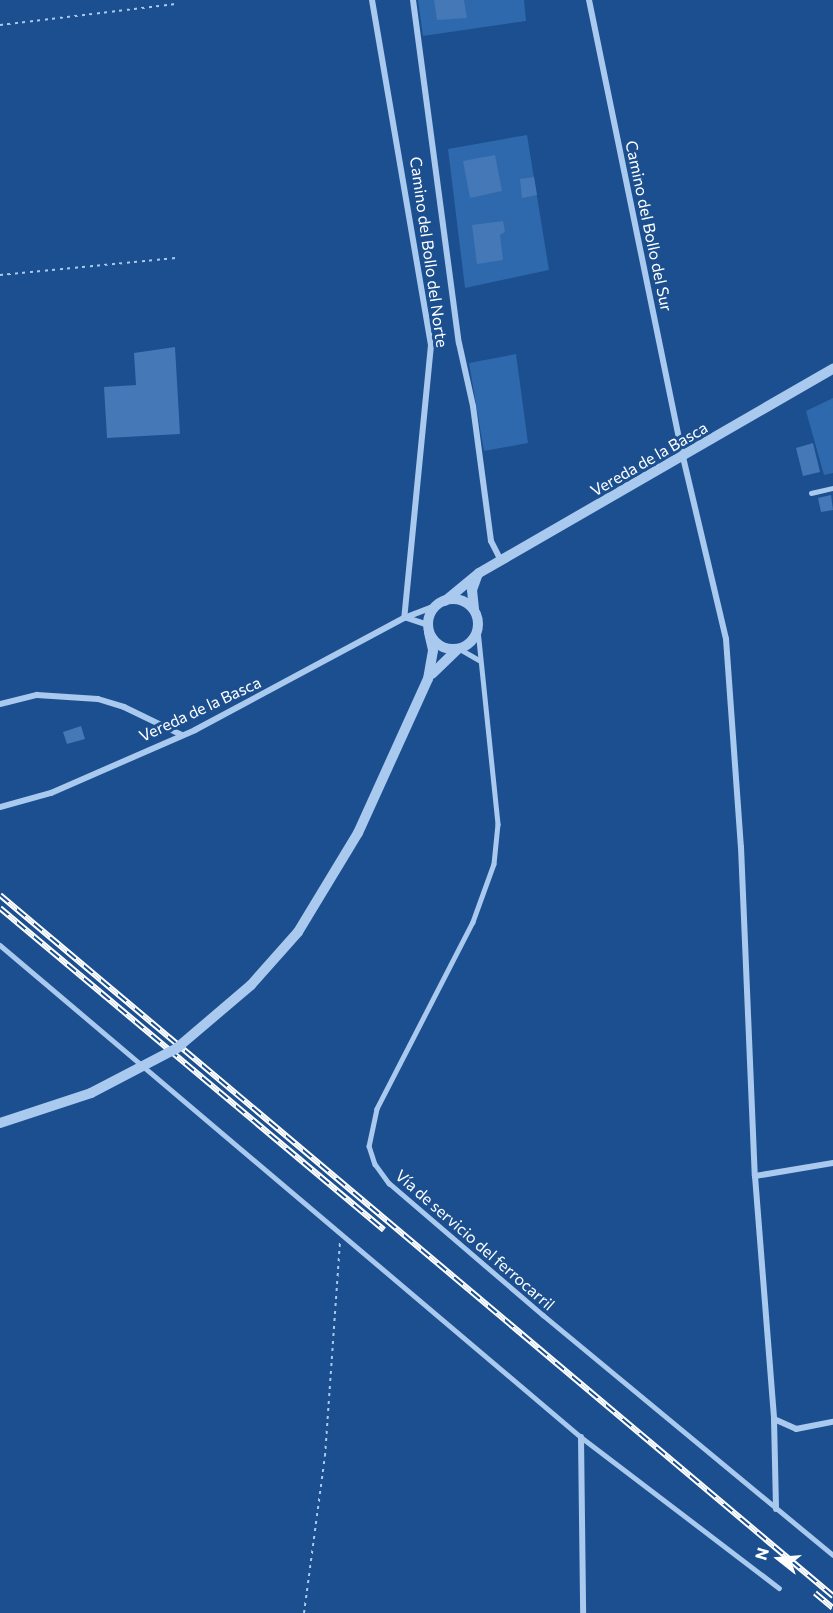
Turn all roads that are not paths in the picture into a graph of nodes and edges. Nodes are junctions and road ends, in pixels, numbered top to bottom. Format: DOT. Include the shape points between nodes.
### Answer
graph roads {
  1 [pos="372,0"];
  2 [pos="412,0"];
  3 [pos="589,0"];
  4 [pos="833,369"];
  5 [pos="683,457"];
  6 [pos="833,488"];
  7 [pos="811,493"];
  8 [pos="501,561"];
  9 [pos="479,573"];
  10 [pos="440,603"];
  11 [pos="474,609"];
  12 [pos="404,618"];
  13 [pos="429,629"];
  14 [pos="478,630"];
  15 [pos="459,649"];
  16 [pos="480,662"];
  17 [pos="428,679"];
  18 [pos="0,704"];
  19 [pos="182,735"];
  20 [pos="0,807"];
  21 [pos="0,945"];
  22 [pos="0,1123"];
  23 [pos="833,1163"];
  24 [pos="755,1176"];
  25 [pos="774,1419"];
  26 [pos="833,1422"];
  27 [pos="581,1437"];
  28 [pos="776,1509"];
  29 [pos="833,1555"];
  30 [pos="779,1588"];
  31 [pos="583,1613"];
  1 -- 12 [label="street, Camino del Bollo del Norte" via="431,345"];
  2 -- 8 [label="street" via="459,343 473,406 491,541"];
  3 -- 5 [label="street, Camino del Bollo del Sur"];
  4 -- 5 [label="street, Vereda de la Basca"];
  5 -- 8 [label="street, Vereda de la Basca"];
  5 -- 24 [label="street, Camino del Bollo del Sur" via="726,639 741,846"];
  6 -- 7 [label="lane"];
  8 -- 9 [label="street, Vereda de la Basca"];
  9 -- 10 [label="street, Vereda de la Basca"];
  9 -- 11 [label="street" via="472,590"];
  10 -- 11 [label="street" via="461,600"];
  10 -- 12 [label="street, Vereda de la Basca"];
  10 -- 13 [label="street"];
  11 -- 14 [label="street"];
  12 -- 13 [label="street"];
  12 -- 19 [label="street, Vereda de la Basca" via="302,676"];
  13 -- 15 [label="street" via="443,648"];
  13 -- 17 [label="street" via="433,650"];
  14 -- 15 [label="street" via="473,640"];
  14 -- 16 [label="lane, Vía de servicio del ferrocarril"];
  15 -- 16 [label="lane"];
  15 -- 17 [label="street"];
  16 -- 28 [label="lane, Vía de servicio del ferrocarril" via="498,824 494,864 473,922 377,1109 369,1146 375,1164 389,1183 434,1222"];
  17 -- 22 [label="street, bridge" via="358,833 298,932 251,985 177,1048 91,1093"];
  18 -- 19 [label="street" via="37,695 98,699"];
  19 -- 20 [label="street, Vereda de la Basca" via="51,793"];
  21 -- 27 [label="lane"];
  23 -- 24 [label="street"];
  24 -- 25 [label="street, Camino del Bollo del Sur"];
  25 -- 26 [label="street" via="796,1429"];
  25 -- 28 [label="street, Camino del Bollo del Sur"];
  27 -- 30 [label="lane"];
  27 -- 31 [label="street"];
  28 -- 29 [label="lane, Vía de servicio del ferrocarril"];
}
